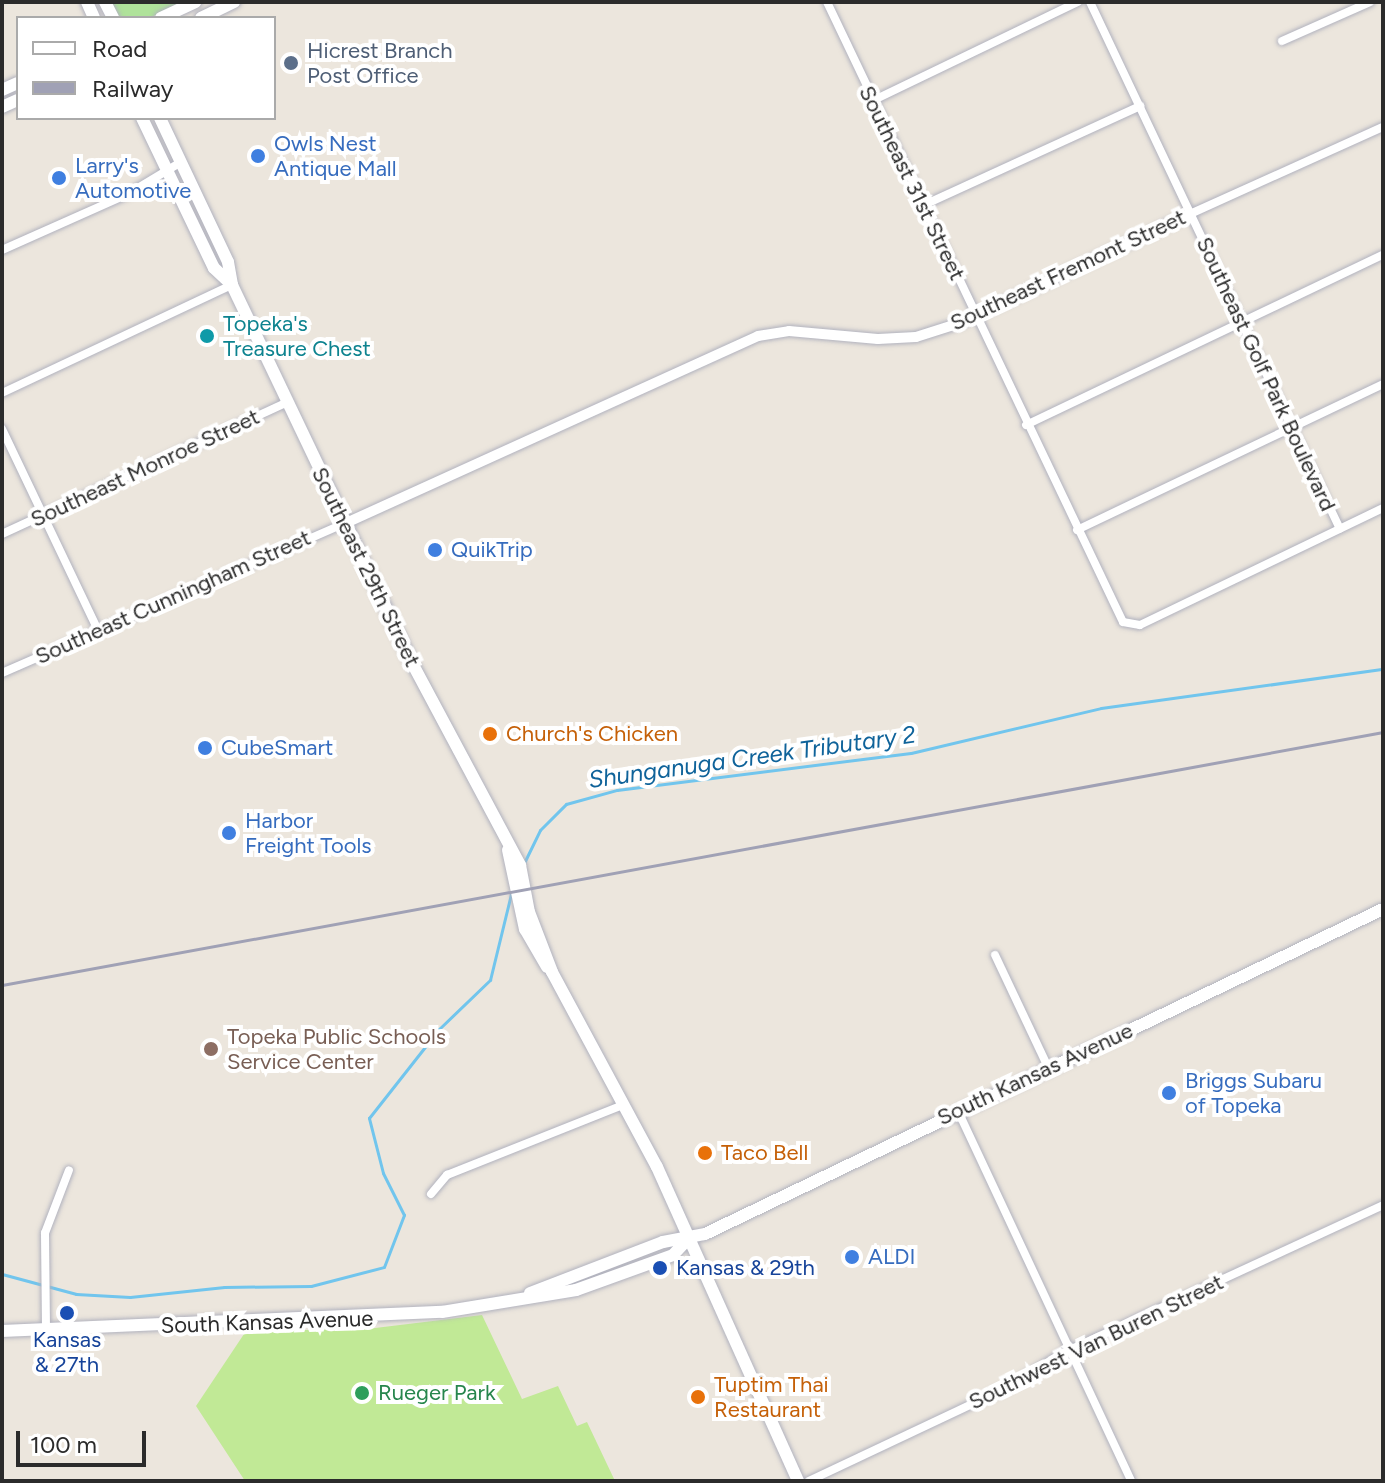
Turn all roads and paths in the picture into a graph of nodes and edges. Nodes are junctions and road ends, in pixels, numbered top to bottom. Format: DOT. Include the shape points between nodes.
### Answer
graph roads {
  1 [pos="196,2"];
  2 [pos="234,2"];
  3 [pos="827,2"];
  4 [pos="1078,2"];
  5 [pos="1090,2"];
  6 [pos="1370,2"];
  7 [pos="165,16"];
  8 [pos="205,16"];
  9 [pos="1282,41"];
  10 [pos="872,101"];
  11 [pos="1140,106"];
  12 [pos="143,120"];
  13 [pos="161,120"];
  14 [pos="1383,127"];
  15 [pos="181,162"];
  16 [pos="166,169"];
  17 [pos="924,205"];
  18 [pos="1190,214"];
  19 [pos="2,250"];
  20 [pos="1383,255"];
  21 [pos="232,285"];
  22 [pos="975,316"];
  23 [pos="1242,321"];
  24 [pos="1383,384"];
  25 [pos="2,393"];
  26 [pos="288,402"];
  27 [pos="1026,425"];
  28 [pos="1292,427"];
  29 [pos="2,429"];
  30 [pos="1383,508"];
  31 [pos="43,516"];
  32 [pos="346,523"];
  33 [pos="1340,529"];
  34 [pos="1077,530"];
  35 [pos="2,534"];
  36 [pos="98,630"];
  37 [pos="2,673"];
  38 [pos="1383,909"];
  39 [pos="995,955"];
  40 [pos="1048,1067"];
  41 [pos="623,1105"];
  42 [pos="958,1110"];
  43 [pos="69,1170"];
  44 [pos="431,1194"];
  45 [pos="1383,1205"];
  46 [pos="688,1239"];
  47 [pos="46,1329"];
  48 [pos="2,1331"];
  49 [pos="1071,1349"];
  50 [pos="798,1481"];
  51 [pos="809,1481"];
  52 [pos="1131,1481"];
  1 -- 7 [label="main road"];
  2 -- 8 [label="main road"];
  3 -- 10 [label="street, Southeast 31st Street"];
  4 -- 10 [label="street"];
  5 -- 11 [label="street, Southeast Golf Park Boulevard"];
  6 -- 9 [label="street"];
  10 -- 17 [label="street, Southeast 31st Street"];
  11 -- 17 [label="street"];
  11 -- 18 [label="street, Southeast Golf Park Boulevard"];
  12 -- 16 [label="main road, Southeast 29th Street"];
  13 -- 15 [label="main road, Southeast 29th Street"];
  14 -- 18 [label="street, Southeast Fremont Street"];
  15 -- 16 [label="street"];
  15 -- 21 [label="main road, Southeast 29th Street" via="228,262"];
  16 -- 19 [label="street" via="128,194"];
  16 -- 21 [label="main road, Southeast 29th Street" via="214,268"];
  17 -- 22 [label="street, Southeast 31st Street"];
  18 -- 22 [label="street, Southeast Fremont Street"];
  18 -- 23 [label="street, Southeast Golf Park Boulevard"];
  20 -- 23 [label="street"];
  21 -- 25 [label="street"];
  21 -- 26 [label="main road, Southeast 29th Street"];
  22 -- 27 [label="street, Southeast 31st Street"];
  22 -- 32 [label="street, Southeast Fremont Street" via="897,339 789,331 758,336"];
  23 -- 27 [label="street"];
  23 -- 28 [label="street, Southeast Golf Park Boulevard"];
  24 -- 28 [label="street"];
  26 -- 31 [label="street, Southeast Monroe Street"];
  26 -- 32 [label="main road, Southeast 29th Street"];
  27 -- 34 [label="street, Southeast 31st Street"];
  28 -- 33 [label="street, Southeast Golf Park Boulevard"];
  28 -- 34 [label="street"];
  29 -- 31 [label="street"];
  30 -- 33 [label="street"];
  31 -- 35 [label="street, Southeast Monroe Street"];
  31 -- 36 [label="street"];
  32 -- 36 [label="street, Southeast Cunningham Street"];
  32 -- 41 [label="main road, Southeast 29th Street" via="434,709 520,865 529,912 552,972"];
  33 -- 34 [label="street, Southeast 31st Street" via="1140,625 1123,622"];
  36 -- 37 [label="street, Southeast Cunningham Street"];
  38 -- 40 [label="main road, South Kansas Avenue"];
  39 -- 40 [label="street"];
  40 -- 42 [label="main road, South Kansas Avenue"];
  41 -- 44 [label="street" via="447,1175"];
  41 -- 46 [label="main road, Southeast 29th Street"];
  42 -- 46 [label="main road, South Kansas Avenue"];
  42 -- 49 [label="street"];
  43 -- 47 [label="street" via="49,1216"];
  45 -- 49 [label="street, Southwest Van Buren Street"];
  46 -- 47 [label="main road, South Kansas Avenue" via="663,1242 530,1293 409,1316"];
  46 -- 50 [label="main road, Southeast 29th Street"];
  47 -- 48 [label="main road, South Kansas Avenue"];
  49 -- 51 [label="street, Southwest Van Buren Street" via="1008,1387"];
  49 -- 52 [label="street"];
}
